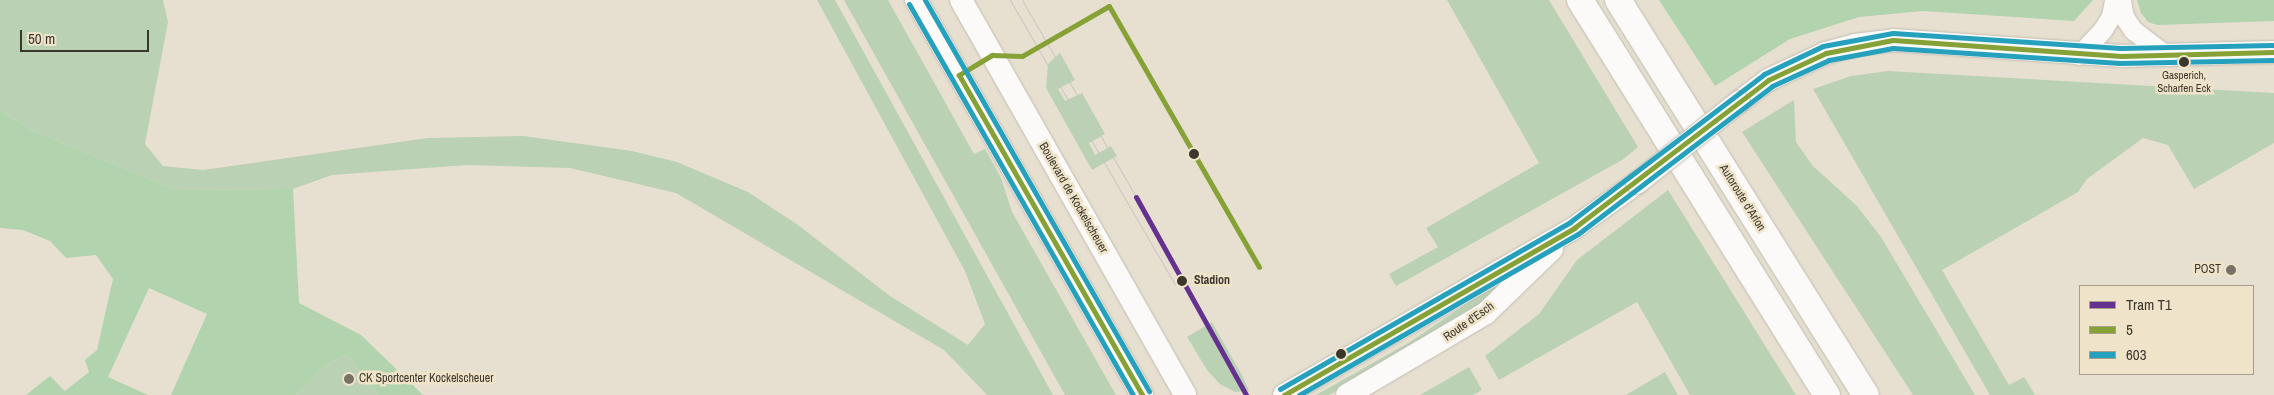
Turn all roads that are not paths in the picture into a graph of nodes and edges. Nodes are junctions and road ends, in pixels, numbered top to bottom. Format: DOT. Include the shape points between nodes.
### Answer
graph roads {
  1 [pos="916,0"];
  2 [pos="961,0"];
  3 [pos="1580,0"];
  4 [pos="1618,0"];
  5 [pos="2114,0"];
  6 [pos="2121,0"];
  7 [pos="2274,52"];
  8 [pos="2079,55"];
  9 [pos="2167,56"];
  10 [pos="1574,228"];
  11 [pos="1142,395"];
  12 [pos="1185,395"];
  13 [pos="1284,395"];
  14 [pos="1347,395"];
  15 [pos="1827,395"];
  16 [pos="1866,395"];
  1 -- 11 [label="main road"];
  2 -- 12 [label="main road, Boulevard de Kockelscheuer"];
  3 -- 15 [label="highway"];
  4 -- 16 [label="highway, Autoroute d'Arlon"];
  5 -- 8 [label="street" via="2107,22"];
  6 -- 9 [label="street" via="2124,17 2133,30"];
  7 -- 9 [label="main road, Route d'Esch"];
  8 -- 9 [label="main road, Route d'Esch"];
  8 -- 10 [label="main road, Route d'Esch, bridge" via="1893,40 1855,44 1797,65 1768,80 1638,183"];
  10 -- 13 [label="main road, Route d'Esch"];
  10 -- 14 [label="main road, Route d'Esch" via="1486,313"];
}
